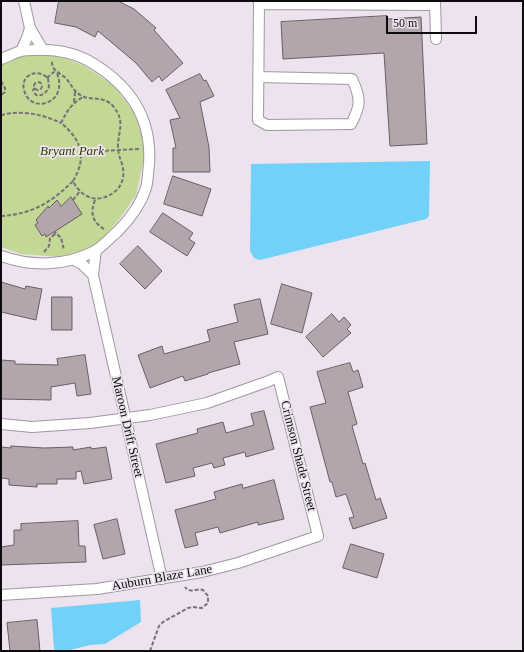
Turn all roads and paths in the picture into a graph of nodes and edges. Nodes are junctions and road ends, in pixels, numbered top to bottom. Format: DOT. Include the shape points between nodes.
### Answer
graph roads {
  1 [pos="24,1"];
  2 [pos="259,3"];
  3 [pos="436,3"];
  4 [pos="30,28"];
  5 [pos="436,39"];
  6 [pos="43,50"];
  7 [pos="21,51"];
  8 [pos="52,56"];
  9 [pos="1,59"];
  10 [pos="47,60"];
  11 [pos="52,60"];
  12 [pos="56,60"];
  13 [pos="56,71"];
  14 [pos="258,76"];
  15 [pos="47,78"];
  16 [pos="1,81"];
  17 [pos="35,88"];
  18 [pos="75,92"];
  19 [pos="1,95"];
  20 [pos="83,97"];
  21 [pos="74,102"];
  22 [pos="1,115"];
  23 [pos="61,123"];
  24 [pos="140,148"];
  25 [pos="143,149"];
  26 [pos="118,150"];
  27 [pos="81,152"];
  28 [pos="139,154"];
  29 [pos="73,181"];
  30 [pos="80,191"];
  31 [pos="74,200"];
  32 [pos="95,200"];
  33 [pos="1,216"];
  34 [pos="57,230"];
  35 [pos="103,232"];
  36 [pos="54,235"];
  37 [pos="71,249"];
  38 [pos="96,250"];
  39 [pos="64,251"];
  40 [pos="42,253"];
  41 [pos="64,255"];
  42 [pos="1,256"];
  43 [pos="74,260"];
  44 [pos="93,275"];
  45 [pos="125,418"];
  46 [pos="1,424"];
  47 [pos="318,536"];
  48 [pos="162,579"];
  49 [pos="185,587"];
  50 [pos="1,595"];
  51 [pos="150,651"];
  1 -- 4 [label="street"];
  2 -- 3 [label="street"];
  2 -- 14 [label="street"];
  3 -- 5 [label="street"];
  4 -- 6 [label="street"];
  4 -- 7 [label="street"];
  6 -- 7 [label="street"];
  6 -- 38 [label="street" via="76,55 108,73 132,98 146,126 149,154 146,188 127,222"];
  7 -- 9 [label="street"];
  8 -- 11 [label="path"];
  10 -- 11 [label="path"];
  11 -- 12 [label="path"];
  11 -- 13 [label="path"];
  13 -- 15 [label="path"];
  13 -- 15 [label="path" via="60,84 54,99 45,103 32,102 24,89 26,78 34,73 40,73"];
  13 -- 18 [label="path" via="68,80"];
  14 -- 14 [label="street" via="258,120 267,125 351,124 358,111 358,91 352,79"];
  15 -- 17 [label="path" via="49,87 44,94 36,94 33,90"];
  16 -- 19 [label="path" via="5,88"];
  18 -- 20 [label="path"];
  18 -- 21 [label="path"];
  20 -- 21 [label="path"];
  20 -- 26 [label="path" via="106,101 117,113 121,126"];
  21 -- 23 [label="path"];
  22 -- 23 [label="path" via="31,113"];
  23 -- 27 [label="path" via="75,136"];
  24 -- 25 [label="path"];
  24 -- 26 [label="path"];
  24 -- 28 [label="path"];
  26 -- 27 [label="path"];
  26 -- 32 [label="path" via="123,172 121,184 113,194"];
  27 -- 29 [label="path" via="81,162"];
  29 -- 30 [label="path"];
  29 -- 33 [label="path" via="60,194 38,208"];
  30 -- 31 [label="path"];
  30 -- 32 [label="path"];
  32 -- 35 [label="path" via="93,216 98,225 106,230"];
  34 -- 36 [label="path"];
  36 -- 39 [label="path" via="60,238"];
  36 -- 40 [label="path" via="50,238 46,251"];
  37 -- 39 [label="path"];
  38 -- 43 [label="street"];
  38 -- 44 [label="street, Maroon Drift Street"];
  39 -- 41 [label="path"];
  42 -- 43 [label="street" via="50,264"];
  43 -- 44 [label="street"];
  44 -- 45 [label="street, Maroon Drift Street"];
  45 -- 46 [label="street" via="32,427"];
  45 -- 47 [label="street, Crimson Shade Street" via="207,403 278,377"];
  45 -- 48 [label="street, Maroon Drift Street"];
  47 -- 48 [label="street, Auburn Blaze Lane" via="238,563"];
  48 -- 50 [label="street, Auburn Blaze Lane" via="97,589"];
  49 -- 51 [label="path" via="190,591 203,590 208,596 208,603 202,608 188,608 163,622 159,626"];
}
